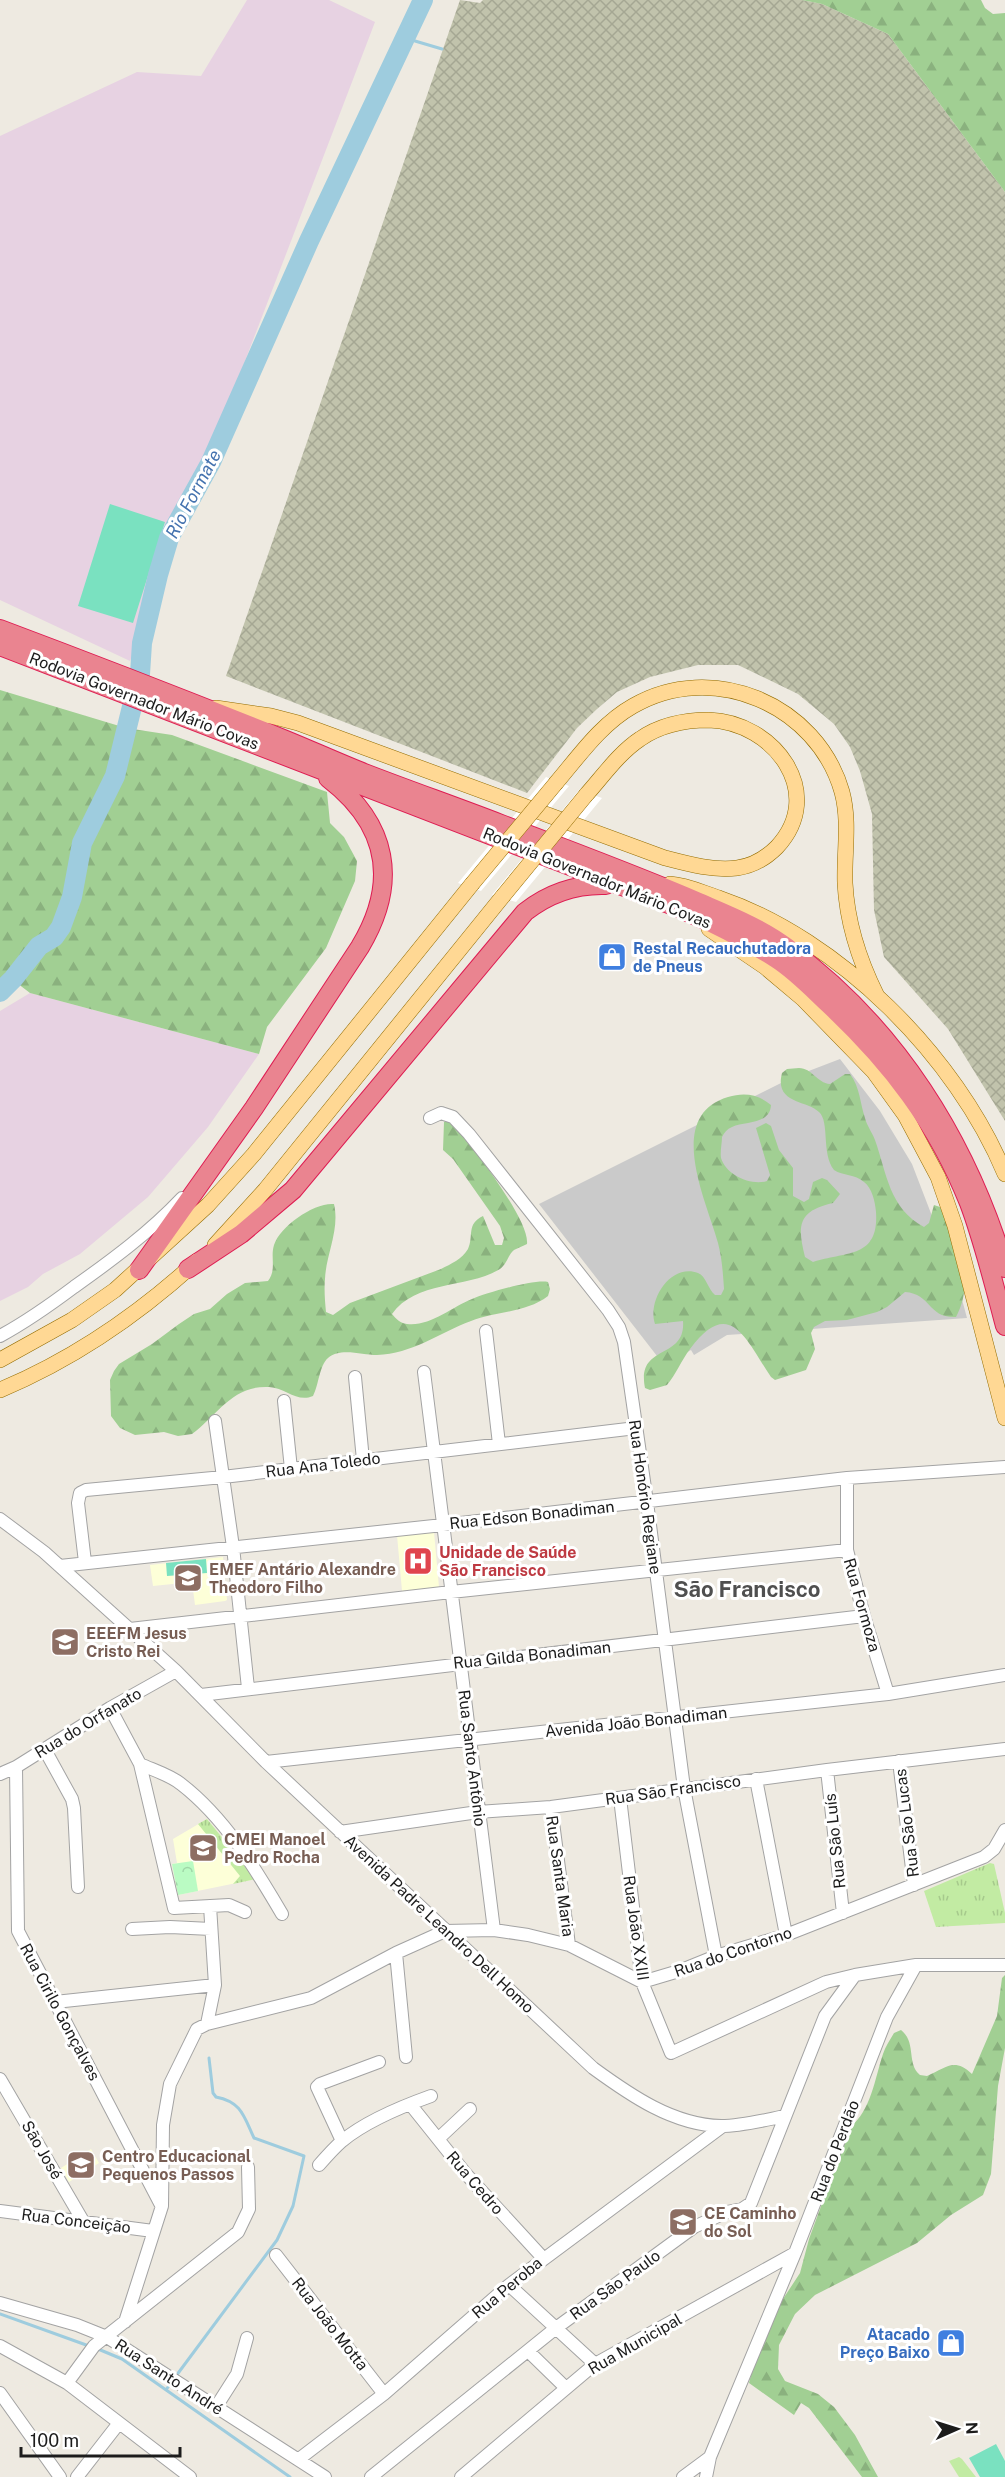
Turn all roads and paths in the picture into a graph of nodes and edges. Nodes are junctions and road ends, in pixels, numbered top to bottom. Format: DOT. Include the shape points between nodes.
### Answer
graph roads {
  1 [pos="0,629"];
  2 [pos="0,646"];
  3 [pos="98,673"];
  4 [pos="174,705"];
  5 [pos="201,706"];
  6 [pos="303,763"];
  7 [pos="650,881"];
  8 [pos="628,890"];
  9 [pos="679,908"];
  10 [pos="876,996"];
  11 [pos="430,1118"];
  12 [pos="218,1160"];
  13 [pos="1005,1174"];
  14 [pos="1005,1268"];
  15 [pos="188,1269"];
  16 [pos="139,1270"];
  17 [pos="1005,1326"];
  18 [pos="486,1331"];
  19 [pos="0,1336"];
  20 [pos="988,1351"];
  21 [pos="0,1360"];
  22 [pos="1005,1369"];
  23 [pos="424,1372"];
  24 [pos="355,1377"];
  25 [pos="0,1390"];
  26 [pos="284,1401"];
  27 [pos="1005,1418"];
  28 [pos="215,1421"];
  29 [pos="636,1428"];
  30 [pos="500,1444"];
  31 [pos="433,1452"];
  32 [pos="363,1460"];
  33 [pos="1005,1467"];
  34 [pos="291,1469"];
  35 [pos="223,1477"];
  36 [pos="846,1478"];
  37 [pos="647,1502"];
  38 [pos="0,1520"];
  39 [pos="444,1525"];
  40 [pos="233,1547"];
  41 [pos="847,1550"];
  42 [pos="85,1562"];
  43 [pos="60,1566"];
  44 [pos="655,1571"];
  45 [pos="451,1592"];
  46 [pos="864,1616"];
  47 [pos="240,1617"];
  48 [pos="130,1629"];
  49 [pos="664,1641"];
  50 [pos="460,1663"];
  51 [pos="176,1671"];
  52 [pos="1005,1675"];
  53 [pos="248,1688"];
  54 [pos="888,1694"];
  55 [pos="201,1695"];
  56 [pos="110,1708"];
  57 [pos="674,1717"];
  58 [pos="470,1740"];
  59 [pos="1005,1749"];
  60 [pos="45,1750"];
  61 [pos="266,1761"];
  62 [pos="899,1761"];
  63 [pos="140,1764"];
  64 [pos="16,1767"];
  65 [pos="827,1770"];
  66 [pos="0,1774"];
  67 [pos="756,1779"];
  68 [pos="684,1788"];
  69 [pos="620,1798"];
  70 [pos="551,1807"];
  71 [pos="478,1812"];
  72 [pos="1005,1830"];
  73 [pos="340,1832"];
  74 [pos="914,1885"];
  75 [pos="78,1887"];
  76 [pos="210,1906"];
  77 [pos="174,1908"];
  78 [pos="244,1912"];
  79 [pos="843,1913"];
  80 [pos="282,1914"];
  81 [pos="170,1927"];
  82 [pos="132,1929"];
  83 [pos="211,1929"];
  84 [pos="494,1930"];
  85 [pos="445,1931"];
  86 [pos="786,1935"];
  87 [pos="569,1945"];
  88 [pos="396,1953"];
  89 [pos="716,1956"];
  90 [pos="916,1965"];
  91 [pos="1005,1965"];
  92 [pos="855,1975"];
  93 [pos="642,1982"];
  94 [pos="215,1985"];
  95 [pos="55,2002"];
  96 [pos="207,2024"];
  97 [pos="406,2057"];
  98 [pos="379,2062"];
  99 [pos="0,2079"];
  100 [pos="431,2096"];
  101 [pos="410,2104"];
  102 [pos="470,2109"];
  103 [pos="785,2116"];
  104 [pos="723,2126"];
  105 [pos="438,2139"];
  106 [pos="342,2141"];
  107 [pos="319,2164"];
  108 [pos="248,2167"];
  109 [pos="162,2206"];
  110 [pos="0,2211"];
  111 [pos="83,2221"];
  112 [pos="153,2230"];
  113 [pos="795,2253"];
  114 [pos="276,2255"];
  115 [pos="543,2258"];
  116 [pos="509,2285"];
  117 [pos="0,2303"];
  118 [pos="125,2322"];
  119 [pos="556,2328"];
  120 [pos="107,2337"];
  121 [pos="247,2338"];
  122 [pos="0,2346"];
  123 [pos="528,2351"];
  124 [pos="595,2364"];
  125 [pos="67,2383"];
  126 [pos="566,2388"];
  127 [pos="384,2394"];
  128 [pos="2,2400"];
  129 [pos="216,2407"];
  130 [pos="119,2423"];
  131 [pos="710,2457"];
  132 [pos="299,2459"];
  133 [pos="60,2477"];
  134 [pos="77,2477"];
  135 [pos="190,2477"];
  136 [pos="325,2477"];
  137 [pos="371,2477"];
  138 [pos="461,2477"];
  139 [pos="683,2477"];
  140 [pos="706,2477"];
  1 -- 3 [label="highway, Rodovia Governador Mário Covas"];
  2 -- 3 [label="highway, Rodovia Governador Mário Covas"];
  3 -- 4 [label="highway, Rodovia Governador Mário Covas"];
  4 -- 5 [label="highway, Rodovia Governador Mário Covas"];
  4 -- 6 [label="highway, Rodovia Governador Mário Covas"];
  5 -- 7 [label="highway, Rodovia Governador Mário Covas"];
  5 -- 15 [label="main road, bridge" via="282,718 665,858 701,866 738,868 766,856 790,826 796,797 789,769 769,742 738,725 701,720 670,725 642,738 624,752 586,795 502,896 265,1190"];
  6 -- 8 [label="highway, Rodovia Governador Mário Covas"];
  6 -- 12 [label="highway" via="342,789 369,824 384,862 380,900 360,947"];
  7 -- 10 [label="main road" via="679,885 742,906 792,931"];
  7 -- 14 [label="highway, Rodovia Governador Mário Covas" via="736,918 786,946 866,1017 938,1112 978,1190"];
  8 -- 9 [label="highway, Rodovia Governador Mário Covas"];
  8 -- 15 [label="highway" via="580,886 545,898 525,912 293,1190 241,1234"];
  9 -- 17 [label="highway, Rodovia Governador Mário Covas" via="728,930 778,960 858,1032 892,1069 924,1114 953,1167 979,1234"];
  9 -- 20 [label="main road" via="802,999 874,1072 905,1115 938,1177"];
  10 -- 13 [label="main road" via="943,1070 983,1130"];
  10 -- 16 [label="main road, bridge" via="850,922 845,882 847,821 841,790 821,749 801,725 747,694 718,688 661,693 611,721 472,884 231,1180"];
  11 -- 29 [label="street, Rua Honório Regiane" via="441,1113 461,1125 608,1310 624,1342"];
  12 -- 16 [label="highway"];
  12 -- 19 [label="street" via="168,1213 105,1265"];
  15 -- 25 [label="main road" via="105,1336"];
  16 -- 21 [label="main road" via="72,1320"];
  18 -- 30 [label="street"];
  20 -- 22 [label="main road"];
  20 -- 27 [label="main road"];
  23 -- 31 [label="street, Rua Santo Antônio"];
  24 -- 32 [label="street"];
  26 -- 34 [label="street"];
  28 -- 35 [label="street"];
  29 -- 30 [label="street, Rua Ana Toledo"];
  29 -- 37 [label="street, Rua Honório Regiane"];
  30 -- 31 [label="street, Rua Ana Toledo"];
  31 -- 32 [label="street, Rua Ana Toledo"];
  31 -- 39 [label="street, Rua Santo Antônio"];
  32 -- 34 [label="street, Rua Ana Toledo"];
  33 -- 36 [label="street, Rua Edson Bonadiman"];
  34 -- 35 [label="street, Rua Ana Toledo"];
  35 -- 40 [label="street"];
  35 -- 42 [label="street, Rua Ana Toledo" via="80,1493"];
  36 -- 37 [label="street, Rua Edson Bonadiman"];
  36 -- 41 [label="street, Rua Formoza"];
  37 -- 39 [label="street, Rua Edson Bonadiman"];
  37 -- 44 [label="street, Rua Honório Regiane"];
  38 -- 43 [label="street, Avenida Padre Leandro Dell Homo"];
  39 -- 40 [label="street, Rua Edson Bonadiman"];
  39 -- 45 [label="street, Rua Santo Antônio"];
  40 -- 42 [label="street, Rua Edson Bonadiman"];
  40 -- 47 [label="street"];
  41 -- 44 [label="street"];
  41 -- 46 [label="street, Rua Formoza"];
  42 -- 43 [label="street, Rua Edson Bonadiman"];
  43 -- 48 [label="street, Avenida Padre Leandro Dell Homo"];
  44 -- 45 [label="street"];
  44 -- 49 [label="street, Rua Honório Regiane"];
  45 -- 47 [label="street"];
  45 -- 50 [label="street, Rua Santo Antônio"];
  46 -- 49 [label="street, Rua Gilda Bonadiman"];
  46 -- 54 [label="street, Rua Formoza"];
  47 -- 48 [label="street"];
  47 -- 53 [label="street"];
  48 -- 51 [label="street, Avenida Padre Leandro Dell Homo"];
  49 -- 50 [label="street, Rua Gilda Bonadiman"];
  49 -- 57 [label="street, Rua Honório Regiane"];
  50 -- 53 [label="street, Rua Gilda Bonadiman"];
  50 -- 58 [label="street, Rua Santo Antônio"];
  51 -- 55 [label="street, Avenida Padre Leandro Dell Homo"];
  51 -- 56 [label="street, Rua do Orfanato"];
  52 -- 54 [label="street, Avenida João Bonadiman"];
  53 -- 55 [label="street, Rua Gilda Bonadiman"];
  54 -- 57 [label="street, Avenida João Bonadiman"];
  55 -- 61 [label="street, Avenida Padre Leandro Dell Homo"];
  56 -- 60 [label="street, Rua do Orfanato"];
  56 -- 63 [label="street"];
  57 -- 58 [label="street, Avenida João Bonadiman"];
  57 -- 68 [label="street, Rua Honório Regiane"];
  58 -- 61 [label="street, Avenida João Bonadiman"];
  58 -- 71 [label="street, Rua Santo Antônio"];
  59 -- 62 [label="street, Rua São Francisco"];
  60 -- 64 [label="street, Rua do Orfanato"];
  60 -- 75 [label="street" via="72,1799"];
  61 -- 73 [label="street, Avenida Padre Leandro Dell Homo"];
  62 -- 65 [label="street, Rua São Francisco"];
  62 -- 74 [label="street, Rua São Lucas"];
  63 -- 77 [label="street"];
  63 -- 80 [label="street" via="180,1783 214,1815 255,1867"];
  64 -- 66 [label="street, Rua do Orfanato"];
  64 -- 95 [label="street, Rua Cirilo Gonçalves" via="18,1931"];
  65 -- 67 [label="street, Rua São Francisco"];
  65 -- 79 [label="street, Rua São Luís"];
  67 -- 68 [label="street, Rua São Francisco"];
  67 -- 86 [label="street"];
  68 -- 69 [label="street, Rua São Francisco"];
  68 -- 89 [label="street, Rua Honório Regiane"];
  69 -- 70 [label="street, Rua São Francisco"];
  69 -- 93 [label="street, Rua João XXIII"];
  70 -- 71 [label="street, Rua São Francisco"];
  70 -- 87 [label="street, Rua Santa Maria"];
  71 -- 73 [label="street, Rua São Francisco"];
  71 -- 84 [label="street, Rua Santo Antônio"];
  72 -- 74 [label="street, Rua do Contorno" via="984,1857"];
  73 -- 85 [label="street, Avenida Padre Leandro Dell Homo"];
  74 -- 79 [label="street, Rua do Contorno"];
  76 -- 77 [label="street"];
  76 -- 78 [label="street" via="229,1905"];
  76 -- 83 [label="street"];
  77 -- 81 [label="street"];
  79 -- 86 [label="street, Rua do Contorno"];
  81 -- 82 [label="street"];
  81 -- 83 [label="street"];
  83 -- 94 [label="street"];
  84 -- 85 [label="street"];
  84 -- 87 [label="street"];
  85 -- 88 [label="street"];
  85 -- 104 [label="street, Avenida Padre Leandro Dell Homo" via="592,2068 636,2099 700,2124"];
  86 -- 89 [label="street, Rua do Contorno"];
  87 -- 93 [label="street"];
  88 -- 96 [label="street" via="311,1998"];
  88 -- 97 [label="street"];
  89 -- 93 [label="street, Rua do Contorno"];
  90 -- 91 [label="street"];
  90 -- 92 [label="street"];
  90 -- 113 [label="street, Rua do Perdão" via="887,2017"];
  92 -- 93 [label="street, Rua João XXIII" via="826,1982 671,2054"];
  92 -- 103 [label="street, Rua São Paulo" via="825,2016"];
  94 -- 95 [label="street"];
  94 -- 96 [label="street"];
  95 -- 109 [label="street, Rua Cirilo Gonçalves"];
  96 -- 109 [label="street" via="197,2029 170,2084 163,2125"];
  98 -- 106 [label="street" via="317,2087"];
  99 -- 111 [label="street, São José"];
  100 -- 101 [label="street"];
  101 -- 105 [label="street, Rua Cedro"];
  101 -- 106 [label="street"];
  102 -- 105 [label="street"];
  103 -- 104 [label="street, Avenida Padre Leandro Dell Homo"];
  103 -- 119 [label="street, Rua São Paulo" via="751,2203 694,2227"];
  104 -- 115 [label="street, Rua Peroba"];
  105 -- 115 [label="street, Rua Cedro"];
  106 -- 107 [label="street"];
  108 -- 118 [label="street" via="249,2209 238,2232"];
  109 -- 112 [label="street"];
  110 -- 111 [label="street, Rua Conceição"];
  111 -- 112 [label="street, Rua Conceição"];
  112 -- 118 [label="street"];
  113 -- 124 [label="street, Rua Municipal"];
  113 -- 131 [label="street, Rua do Perdão"];
  114 -- 127 [label="street, Rua João Motta"];
  115 -- 116 [label="street, Rua Peroba"];
  116 -- 119 [label="street, Rua São Paulo"];
  116 -- 127 [label="street, Rua Peroba"];
  117 -- 120 [label="street, Rua Santo André"];
  118 -- 120 [label="street"];
  119 -- 123 [label="street, Rua São Paulo"];
  119 -- 124 [label="street, Rua São Paulo"];
  120 -- 125 [label="street" via="94,2346"];
  120 -- 129 [label="street, Rua Santo André"];
  121 -- 129 [label="street" via="237,2374"];
  122 -- 125 [label="street"];
  123 -- 126 [label="street"];
  123 -- 137 [label="street, Rua São Paulo"];
  124 -- 126 [label="street, Rua Municipal"];
  125 -- 130 [label="street"];
  126 -- 138 [label="street, Rua Municipal"];
  127 -- 132 [label="street, Rua Peroba"];
  128 -- 133 [label="street"];
  129 -- 132 [label="street, Rua Santo André"];
  130 -- 134 [label="street"];
  130 -- 135 [label="street"];
  131 -- 139 [label="street"];
  131 -- 140 [label="street, Rua do Perdão"];
  132 -- 136 [label="street, Rua Santo André"];
}
